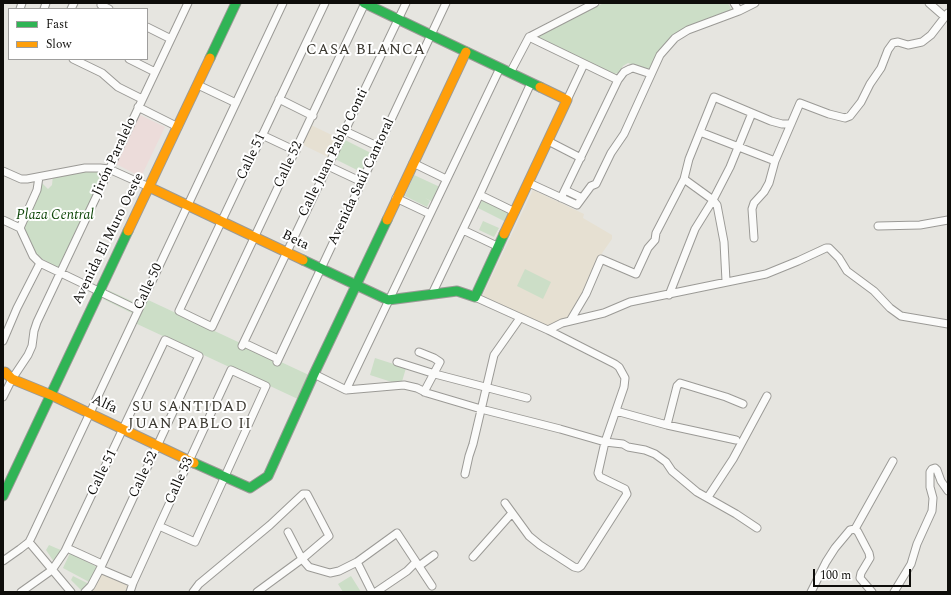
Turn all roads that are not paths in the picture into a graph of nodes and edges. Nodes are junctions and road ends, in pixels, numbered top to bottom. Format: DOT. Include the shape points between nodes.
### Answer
graph roads {
  1 [pos="236,3"];
  2 [pos="283,3"];
  3 [pos="325,3"];
  4 [pos="365,3"];
  5 [pos="406,3"];
  6 [pos="446,3"];
  7 [pos="595,3"];
  8 [pos="734,3"];
  9 [pos="755,3"];
  10 [pos="929,3"];
  11 [pos="186,4"];
  12 [pos="580,7"];
  13 [pos="739,11"];
  14 [pos="946,15"];
  15 [pos="398,19"];
  16 [pos="148,28"];
  17 [pos="431,35"];
  18 [pos="530,37"];
  19 [pos="171,39"];
  20 [pos="466,52"];
  21 [pos="75,60"];
  22 [pos="131,60"];
  23 [pos="584,64"];
  24 [pos="500,68"];
  25 [pos="155,72"];
  26 [pos="510,73"];
  27 [pos="651,74"];
  28 [pos="618,80"];
  29 [pos="531,83"];
  30 [pos="198,85"];
  31 [pos="142,99"];
  32 [pos="279,100"];
  33 [pos="567,100"];
  34 [pos="236,103"];
  35 [pos="138,107"];
  36 [pos="752,113"];
  37 [pos="313,116"];
  38 [pos="791,124"];
  39 [pos="178,127"];
  40 [pos="345,131"];
  41 [pos="700,132"];
  42 [pos="262,135"];
  43 [pos="548,141"];
  44 [pos="738,146"];
  45 [pos="378,147"];
  46 [pos="296,151"];
  47 [pos="581,158"];
  48 [pos="775,161"];
  49 [pos="413,163"];
  50 [pos="328,166"];
  51 [pos="3,170"];
  52 [pos="109,170"];
  53 [pos="39,177"];
  54 [pos="446,179"];
  55 [pos="684,179"];
  56 [pos="362,182"];
  57 [pos="529,182"];
  58 [pos="149,188"];
  59 [pos="565,190"];
  60 [pos="480,195"];
  61 [pos="396,198"];
  62 [pos="561,198"];
  63 [pos="582,198"];
  64 [pos="713,200"];
  65 [pos="188,206"];
  66 [pos="515,212"];
  67 [pos="430,214"];
  68 [pos="3,220"];
  69 [pos="948,220"];
  70 [pos="222,221"];
  71 [pos="878,226"];
  72 [pos="20,228"];
  73 [pos="463,230"];
  74 [pos="255,237"];
  75 [pos="754,238"];
  76 [pos="499,246"];
  77 [pos="287,252"];
  78 [pos="40,263"];
  79 [pos="321,269"];
  80 [pos="61,273"];
  81 [pos="726,281"];
  82 [pos="356,285"];
  83 [pos="99,292"];
  84 [pos="432,294"];
  85 [pos="669,295"];
  86 [pos="475,298"];
  87 [pos="388,300"];
  88 [pos="138,310"];
  89 [pos="520,318"];
  90 [pos="570,321"];
  91 [pos="948,324"];
  92 [pos="212,327"];
  93 [pos="548,330"];
  94 [pos="3,341"];
  95 [pos="419,352"];
  96 [pos="199,356"];
  97 [pos="278,360"];
  98 [pos="397,362"];
  99 [pos="3,374"];
  100 [pos="314,374"];
  101 [pos="434,374"];
  102 [pos="12,379"];
  103 [pos="487,388"];
  104 [pos="346,390"];
  105 [pos="424,392"];
  106 [pos="51,395"];
  107 [pos="767,396"];
  108 [pos="3,397"];
  109 [pos="527,398"];
  110 [pos="742,404"];
  111 [pos="481,409"];
  112 [pos="616,411"];
  113 [pos="89,414"];
  114 [pos="668,426"];
  115 [pos="124,430"];
  116 [pos="736,440"];
  117 [pos="605,442"];
  118 [pos="157,446"];
  119 [pos="189,461"];
  120 [pos="893,461"];
  121 [pos="465,474"];
  122 [pos="225,478"];
  123 [pos="5,489"];
  124 [pos="948,491"];
  125 [pos="3,496"];
  126 [pos="708,497"];
  127 [pos="505,503"];
  128 [pos="512,513"];
  129 [pos="159,526"];
  130 [pos="757,528"];
  131 [pos="855,529"];
  132 [pos="288,532"];
  133 [pos="29,542"];
  134 [pos="67,548"];
  135 [pos="434,555"];
  136 [pos="473,557"];
  137 [pos="302,560"];
  138 [pos="3,562"];
  139 [pos="357,562"];
  140 [pos="418,564"];
  141 [pos="101,566"];
  142 [pos="52,570"];
  143 [pos="133,584"];
  144 [pos="432,586"];
  145 [pos="21,592"];
  146 [pos="71,592"];
  147 [pos="85,592"];
  148 [pos="130,592"];
  149 [pos="193,592"];
  150 [pos="257,592"];
  151 [pos="372,592"];
  152 [pos="376,592"];
  153 [pos="812,592"];
  154 [pos="872,592"];
  155 [pos="894,592"];
  1 -- 30 [label="street, Avenida El Muro Oeste"];
  2 -- 34 [label="street, Calle 50"];
  3 -- 32 [label="street, Calle 51"];
  4 -- 15 [label="street"];
  4 -- 37 [label="street, Calle 52"];
  5 -- 15 [label="street, Calle Juan Pablo Conti"];
  6 -- 17 [label="street, Avenida Saúl Cantoral"];
  7 -- 12 [label="street"];
  8 -- 13 [label="street"];
  9 -- 13 [label="street"];
  10 -- 14 [label="street"];
  11 -- 19 [label="street, Jirón Paralelo"];
  12 -- 18 [label="street"];
  13 -- 27 [label="street" via="688,30 675,38 660,55"];
  14 -- 38 [label="street" via="931,35 922,42 908,45 893,43 862,102 850,116 845,118 829,114 802,103 799,104"];
  15 -- 17 [label="street"];
  15 -- 40 [label="street, Calle Juan Pablo Conti"];
  16 -- 19 [label="street"];
  17 -- 20 [label="street"];
  17 -- 45 [label="street, Avenida Saúl Cantoral"];
  18 -- 23 [label="street"];
  18 -- 26 [label="street"];
  19 -- 25 [label="street, Jirón Paralelo"];
  20 -- 24 [label="street"];
  20 -- 49 [label="street"];
  21 -- 31 [label="street" via="102,73 118,87"];
  22 -- 25 [label="street"];
  23 -- 28 [label="street"];
  23 -- 33 [label="street"];
  24 -- 26 [label="street"];
  24 -- 54 [label="street"];
  25 -- 31 [label="street, Jirón Paralelo"];
  26 -- 29 [label="street"];
  27 -- 28 [label="street" via="630,68"];
  27 -- 63 [label="street" via="624,134 611,153 596,184 591,186"];
  28 -- 47 [label="street"];
  29 -- 33 [label="street"];
  29 -- 60 [label="street"];
  30 -- 34 [label="street"];
  30 -- 39 [label="street, Avenida El Muro Oeste"];
  31 -- 35 [label="street, Jirón Paralelo"];
  32 -- 37 [label="street"];
  32 -- 42 [label="street, Calle 51"];
  33 -- 43 [label="street"];
  34 -- 65 [label="street, Calle 50"];
  35 -- 39 [label="street"];
  35 -- 52 [label="street, Jirón Paralelo"];
  36 -- 38 [label="street" via="782,124"];
  36 -- 41 [label="street" via="714,97"];
  36 -- 44 [label="street"];
  37 -- 46 [label="street, Calle 52"];
  38 -- 48 [label="street"];
  39 -- 58 [label="street, Avenida El Muro Oeste"];
  40 -- 45 [label="street"];
  40 -- 50 [label="street, Calle Juan Pablo Conti"];
  41 -- 44 [label="street"];
  41 -- 55 [label="street"];
  42 -- 46 [label="street"];
  42 -- 70 [label="street, Calle 51"];
  43 -- 47 [label="street"];
  43 -- 57 [label="street"];
  44 -- 48 [label="street"];
  44 -- 64 [label="street"];
  45 -- 56 [label="street, Avenida Saúl Cantoral"];
  46 -- 74 [label="street, Calle 52"];
  47 -- 59 [label="street"];
  48 -- 75 [label="street" via="769,183 754,203 752,210"];
  49 -- 54 [label="street"];
  49 -- 61 [label="street"];
  50 -- 56 [label="street"];
  50 -- 77 [label="street, Calle Juan Pablo Conti"];
  51 -- 53 [label="street, Beta" via="21,179"];
  52 -- 53 [label="street, Beta" via="84,168"];
  52 -- 58 [label="street, Beta"];
  52 -- 80 [label="street, Jirón Paralelo"];
  53 -- 72 [label="street"];
  54 -- 67 [label="street"];
  55 -- 64 [label="street"];
  55 -- 90 [label="street" via="636,274 601,259 586,294"];
  56 -- 79 [label="street, Avenida Saúl Cantoral"];
  57 -- 62 [label="street"];
  57 -- 66 [label="street"];
  58 -- 65 [label="street, Beta"];
  58 -- 83 [label="street, Avenida El Muro Oeste"];
  59 -- 62 [label="street"];
  59 -- 63 [label="street"];
  60 -- 66 [label="street"];
  60 -- 73 [label="street"];
  61 -- 67 [label="street"];
  61 -- 82 [label="street"];
  62 -- 63 [label="street" via="576,205"];
  64 -- 81 [label="street" via="717,205 724,242"];
  64 -- 85 [label="street" via="695,229"];
  65 -- 70 [label="street, Beta"];
  65 -- 88 [label="street, Calle 50"];
  66 -- 76 [label="street"];
  67 -- 87 [label="street"];
  68 -- 72 [label="street"];
  69 -- 71 [label="street" via="920,225"];
  70 -- 74 [label="street, Beta"];
  70 -- 92 [label="street, Calle 51" via="179,311"];
  72 -- 78 [label="street" via="33,256"];
  73 -- 76 [label="street"];
  73 -- 84 [label="street"];
  74 -- 77 [label="street, Beta"];
  74 -- 92 [label="street, Calle 52"];
  76 -- 86 [label="street"];
  77 -- 79 [label="street, Beta"];
  77 -- 97 [label="street, Calle Juan Pablo Conti" via="243,344"];
  78 -- 80 [label="street"];
  78 -- 94 [label="street"];
  79 -- 82 [label="street, Beta"];
  79 -- 97 [label="street, Avenida Saúl Cantoral"];
  80 -- 83 [label="street"];
  80 -- 102 [label="street, Jirón Paralelo" via="37,322 28,355"];
  81 -- 85 [label="street"];
  81 -- 91 [label="street" via="766,274 828,248 847,270 901,316"];
  82 -- 87 [label="street, Beta"];
  82 -- 100 [label="street"];
  83 -- 88 [label="street"];
  83 -- 106 [label="street, Avenida El Muro Oeste"];
  84 -- 86 [label="street" via="457,291"];
  84 -- 87 [label="street"];
  85 -- 90 [label="street" via="630,302 604,313"];
  86 -- 89 [label="street"];
  87 -- 104 [label="street"];
  88 -- 113 [label="street, Calle 50"];
  89 -- 93 [label="street"];
  89 -- 103 [label="street" via="494,354"];
  90 -- 93 [label="street"];
  93 -- 112 [label="street" via="619,367 625,378"];
  95 -- 101 [label="street" via="440,361"];
  96 -- 115 [label="street, Calle 51" via="165,340"];
  96 -- 118 [label="street, Calle 52"];
  98 -- 101 [label="street"];
  99 -- 102 [label="street, Alfa" via="6,372"];
  100 -- 104 [label="street"];
  100 -- 122 [label="street, Alfa" via="268,476 250,488"];
  101 -- 103 [label="street"];
  101 -- 105 [label="street"];
  102 -- 106 [label="street, Alfa"];
  102 -- 108 [label="street, Jirón Paralelo"];
  103 -- 109 [label="street"];
  103 -- 111 [label="street"];
  104 -- 105 [label="street" via="404,386"];
  105 -- 111 [label="street"];
  106 -- 113 [label="street, Alfa"];
  106 -- 123 [label="street, Avenida El Muro Oeste"];
  107 -- 126 [label="street"];
  110 -- 114 [label="street" via="680,383 677,386"];
  111 -- 117 [label="street"];
  111 -- 121 [label="street"];
  112 -- 114 [label="street"];
  112 -- 117 [label="street"];
  113 -- 115 [label="street, Alfa"];
  113 -- 133 [label="street, Calle 50"];
  114 -- 116 [label="street"];
  115 -- 118 [label="street, Alfa"];
  115 -- 134 [label="street, Calle 51"];
  117 -- 126 [label="street" via="623,444 655,454 697,492"];
  117 -- 128 [label="street" via="599,475 625,489 627,494 581,566 574,567 543,547 529,536"];
  118 -- 119 [label="street, Alfa"];
  118 -- 141 [label="street, Calle 52"];
  119 -- 122 [label="street, Alfa"];
  119 -- 122 [label="street, Calle 53" via="230,370 266,386"];
  119 -- 129 [label="street, Calle 53"];
  120 -- 131 [label="street"];
  122 -- 129 [label="street" via="194,542"];
  123 -- 125 [label="street, Avenida El Muro Oeste"];
  124 -- 155 [label="street" via="937,470 932,469 932,512 911,564"];
  126 -- 130 [label="street"];
  127 -- 128 [label="street"];
  128 -- 136 [label="street"];
  129 -- 143 [label="street, Calle 53"];
  131 -- 153 [label="street" via="850,530 832,552"];
  131 -- 154 [label="street" via="870,552 870,558 860,578"];
  132 -- 137 [label="street"];
  133 -- 138 [label="street, Calle 50"];
  133 -- 142 [label="street"];
  134 -- 141 [label="street"];
  134 -- 142 [label="street, Calle 51"];
  135 -- 140 [label="street"];
  137 -- 139 [label="street" via="309,567 330,573"];
  137 -- 149 [label="street" via="329,536 305,493 199,584"];
  137 -- 150 [label="street"];
  139 -- 140 [label="street" via="397,533"];
  139 -- 151 [label="street"];
  140 -- 144 [label="street"];
  140 -- 152 [label="street"];
  141 -- 143 [label="street"];
  141 -- 147 [label="street, Calle 52"];
  142 -- 145 [label="street, Calle 51"];
  142 -- 146 [label="street"];
  143 -- 148 [label="street, Calle 53"];
}
